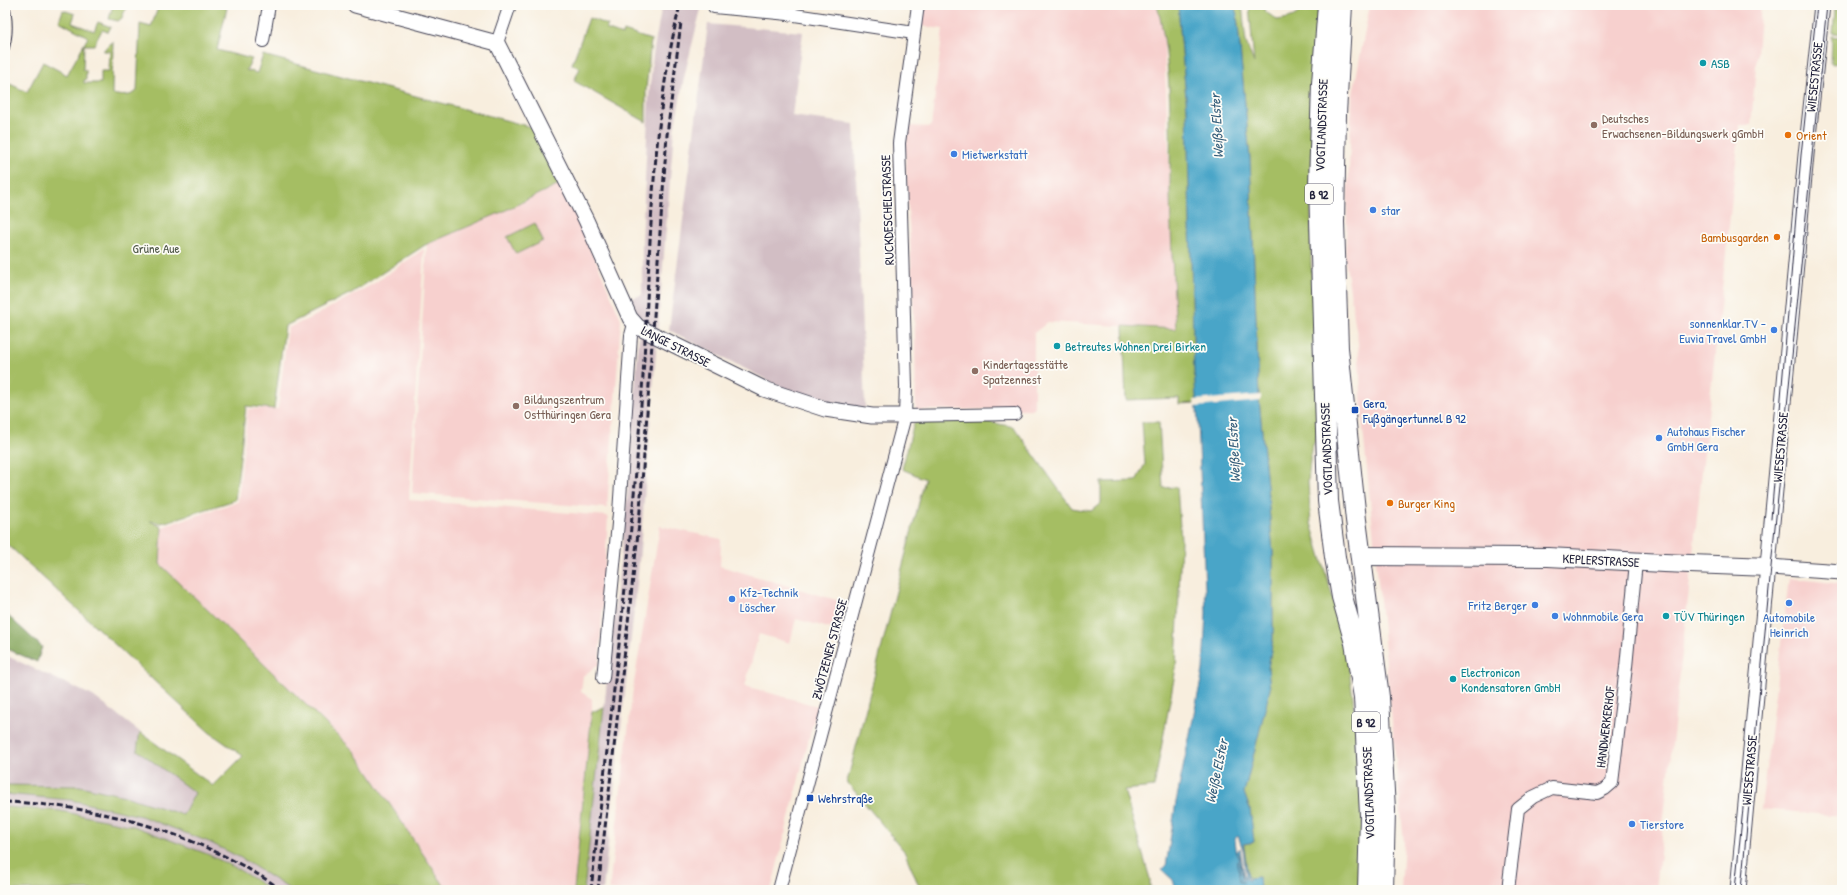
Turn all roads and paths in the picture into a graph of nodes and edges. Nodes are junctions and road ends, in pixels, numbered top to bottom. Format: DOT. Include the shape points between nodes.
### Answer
graph roads {
  1 [pos="270,5"];
  2 [pos="355,5"];
  3 [pos="510,5"];
  4 [pos="918,5"];
  5 [pos="1328,5"];
  6 [pos="1342,5"];
  7 [pos="1352,5"];
  8 [pos="1822,5"];
  9 [pos="714,7"];
  10 [pos="789,10"];
  11 [pos="914,33"];
  12 [pos="263,41"];
  13 [pos="497,43"];
  14 [pos="1339,59"];
  15 [pos="634,324"];
  16 [pos="1015,414"];
  17 [pos="905,416"];
  18 [pos="1360,556"];
  19 [pos="1335,557"];
  20 [pos="1636,562"];
  21 [pos="1769,567"];
  22 [pos="1842,572"];
  23 [pos="603,678"];
  24 [pos="779,890"];
  25 [pos="1368,890"];
  26 [pos="1383,890"];
  27 [pos="1508,890"];
  28 [pos="1738,890"];
  1 -- 12 [label="street"];
  2 -- 13 [label="street"];
  3 -- 13 [label="street"];
  4 -- 11 [label="street, RUCKDESCHELSTRASSE"];
  5 -- 19 [label="main road, VOGTLANDSTRASSE / B 92" via="1322,83 1319,192 1328,501"];
  6 -- 14 [label="main road, VOGTLANDSTRASSE / B 92"];
  7 -- 14 [label="main road"];
  8 -- 21 [label="street, WIESESTRASSE"];
  9 -- 10 [label="street"];
  10 -- 11 [label="street"];
  11 -- 17 [label="street, RUCKDESCHELSTRASSE" via="899,142"];
  13 -- 15 [label="street, LANGE STRASSE" via="586,220"];
  14 -- 18 [label="main road, VOGTLANDSTRASSE / B 92" via="1334,222 1338,348"];
  15 -- 17 [label="street, LANGE STRASSE" via="653,336 764,389 825,409 872,416"];
  15 -- 23 [label="street" via="630,335 619,513"];
  16 -- 17 [label="street, LANGE STRASSE"];
  17 -- 24 [label="street, ZWÖTZENER STRASSE"];
  18 -- 19 [label="main road"];
  18 -- 20 [label="main road, KEPLERSTRASSE" via="1548,557"];
  18 -- 26 [label="main road, VOGTLANDSTRASSE / B 92" via="1375,660 1383,752"];
  19 -- 25 [label="main road, VOGTLANDSTRASSE / B 92" via="1342,597 1355,643 1364,697 1370,815"];
  20 -- 21 [label="main road, KEPLERSTRASSE"];
  20 -- 27 [label="street, HANDWERKERHOF" via="1612,783 1606,789 1597,792 1552,788 1533,797 1518,809"];
  21 -- 22 [label="street, KEPLERSTRASSE"];
  21 -- 28 [label="street, WIESESTRASSE"];
}
